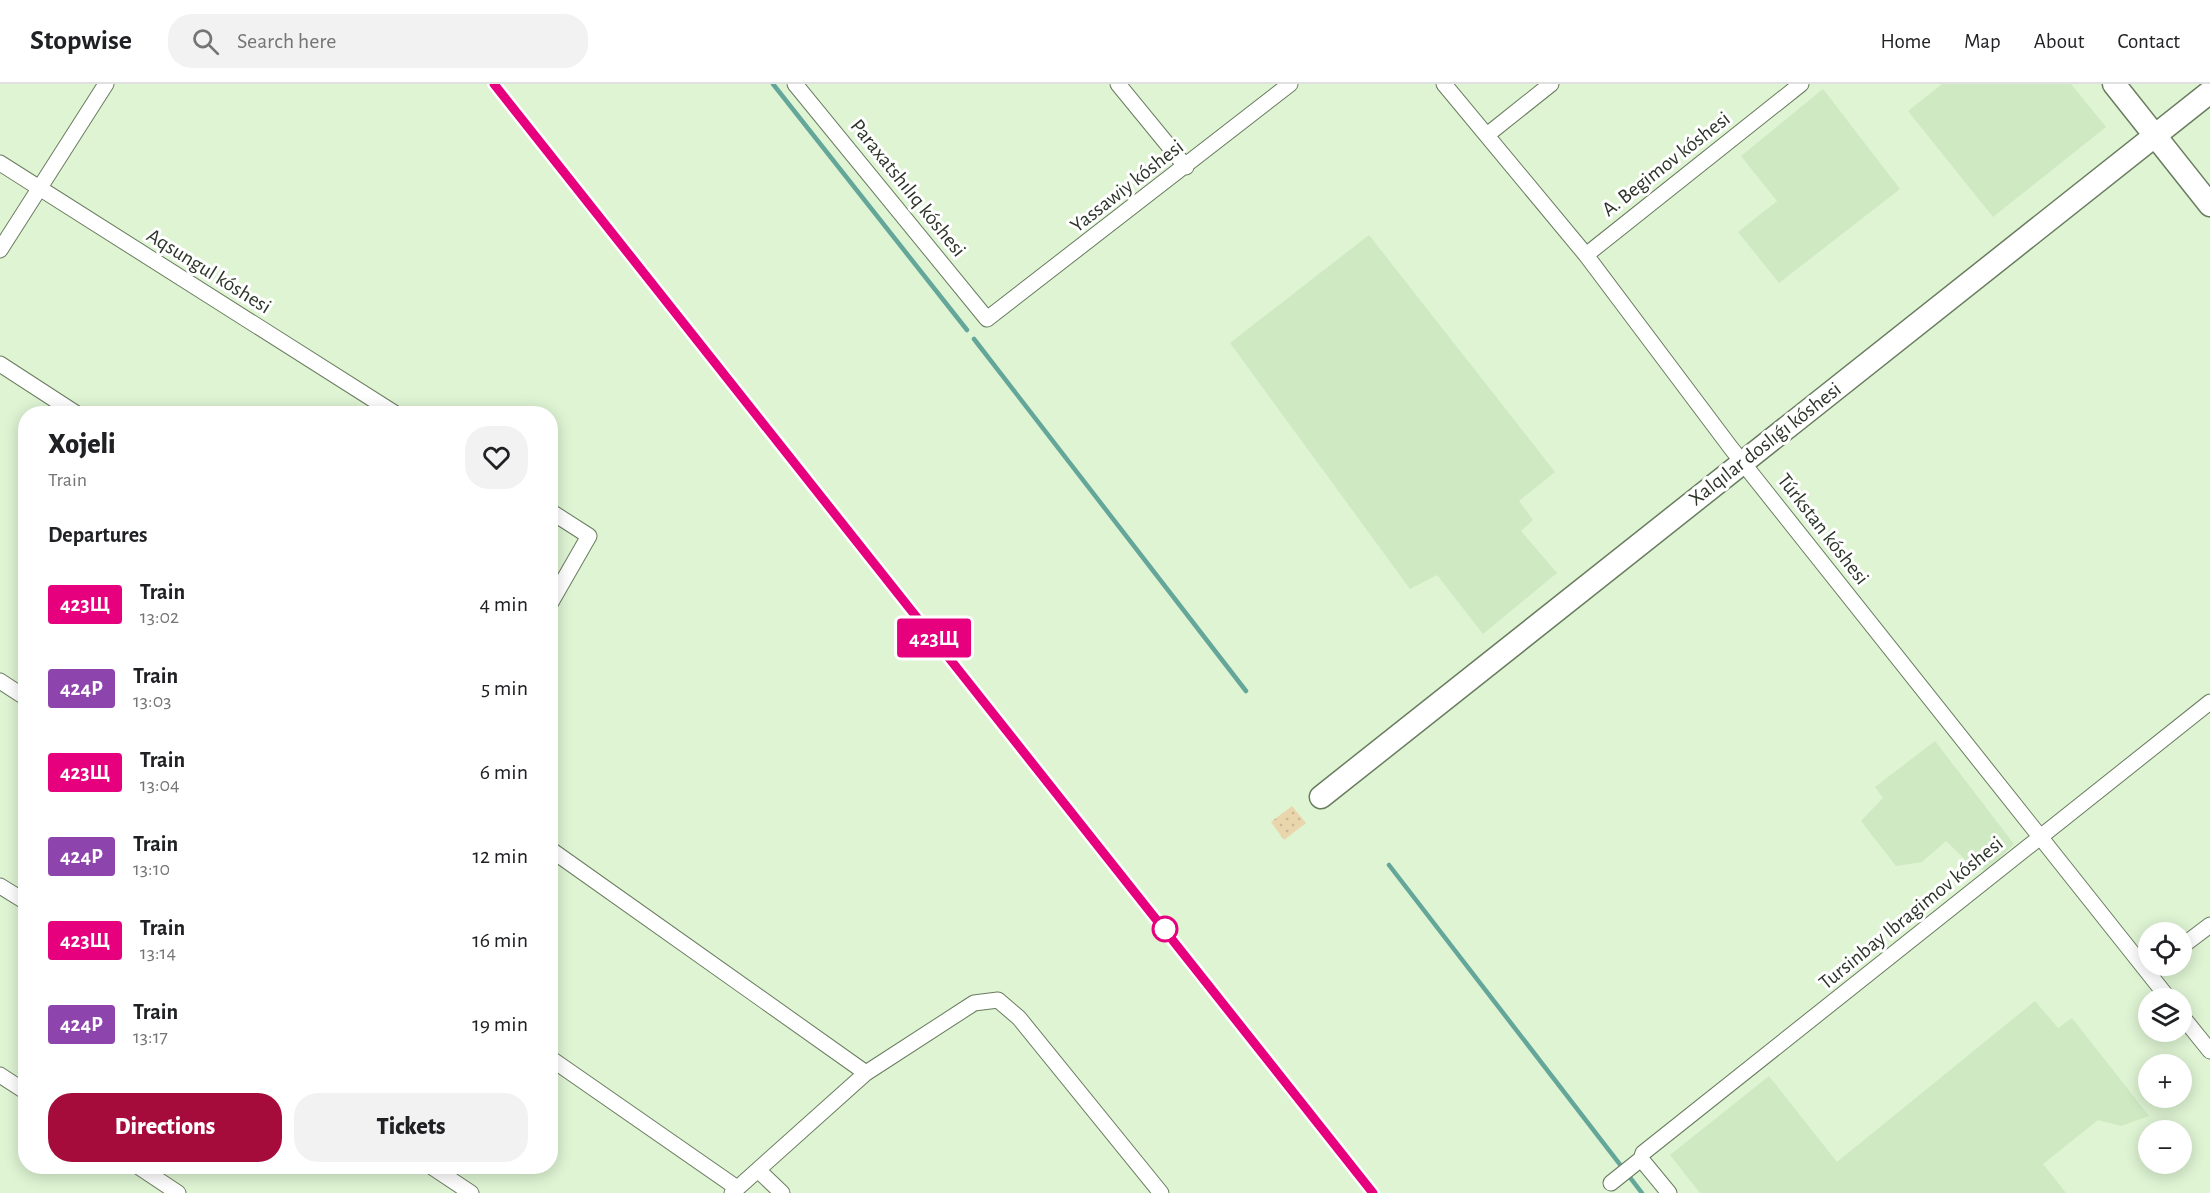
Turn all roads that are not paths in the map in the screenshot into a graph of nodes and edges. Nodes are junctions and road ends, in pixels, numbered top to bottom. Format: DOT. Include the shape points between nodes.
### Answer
graph roads {
  1 [pos="106,84"];
  2 [pos="795,84"];
  3 [pos="1118,84"];
  4 [pos="1290,84"];
  5 [pos="1444,84"];
  6 [pos="1551,84"];
  7 [pos="1801,84"];
  8 [pos="2114,84"];
  9 [pos="2210,92"];
  10 [pos="1487,135"];
  11 [pos="2155,135"];
  12 [pos="0,163"];
  13 [pos="1186,167"];
  14 [pos="39,190"];
  15 [pos="2210,205"];
  16 [pos="0,249"];
  17 [pos="1586,255"];
  18 [pos="987,319"];
  19 [pos="0,363"];
  20 [pos="64,406"];
  21 [pos="383,406"];
  22 [pos="1743,462"];
  23 [pos="558,516"];
  24 [pos="558,590"];
  25 [pos="0,681"];
  26 [pos="18,693"];
  27 [pos="2210,702"];
  28 [pos="1321,798"];
  29 [pos="2040,837"];
  30 [pos="558,855"];
  31 [pos="0,886"];
  32 [pos="18,897"];
  33 [pos="2210,925"];
  34 [pos="2192,939"];
  35 [pos="2138,952"];
  36 [pos="2192,1029"];
  37 [pos="2210,1051"];
  38 [pos="558,1064"];
  39 [pos="866,1073"];
  40 [pos="0,1075"];
  41 [pos="18,1087"];
  42 [pos="1641,1159"];
  43 [pos="759,1171"];
  44 [pos="150,1174"];
  45 [pos="442,1174"];
  46 [pos="1611,1183"];
  47 [pos="734,1190"];
  48 [pos="178,1193"];
  49 [pos="471,1193"];
  50 [pos="782,1193"];
  51 [pos="1161,1193"];
  52 [pos="1669,1193"];
  1 -- 14 [label="street"];
  2 -- 18 [label="street, Paraxatshılıq kóshesi"];
  3 -- 13 [label="street"];
  4 -- 13 [label="street, Yassawiy kóshesi"];
  5 -- 10 [label="street, Túrkstan kóshesi"];
  6 -- 10 [label="street"];
  7 -- 17 [label="street, A. Begimov kóshesi"];
  8 -- 11 [label="street"];
  9 -- 11 [label="street, Xalqılar doslıǵı kóshesi"];
  10 -- 17 [label="street, Túrkstan kóshesi"];
  11 -- 15 [label="street"];
  11 -- 22 [label="street, Xalqılar doslıǵı kóshesi"];
  12 -- 14 [label="street, Aqsungul kóshesi"];
  13 -- 18 [label="street, Yassawiy kóshesi"];
  14 -- 16 [label="street"];
  14 -- 21 [label="street, Aqsungul kóshesi"];
  17 -- 22 [label="street, Túrkstan kóshesi"];
  19 -- 20 [label="street"];
  22 -- 28 [label="street, Xalqılar doslıǵı kóshesi"];
  22 -- 29 [label="street, Túrkstan kóshesi"];
  23 -- 24 [label="street" via="590,536"];
  25 -- 26 [label="street"];
  27 -- 29 [label="street, Tursinbay Ibragimov kóshesi"];
  29 -- 35 [label="street, Túrkstan kóshesi"];
  29 -- 42 [label="street, Tursinbay Ibragimov kóshesi" via="1642,1153"];
  30 -- 39 [label="street"];
  31 -- 32 [label="street"];
  33 -- 34 [label="street"];
  36 -- 37 [label="street"];
  38 -- 47 [label="street"];
  39 -- 43 [label="street"];
  39 -- 51 [label="street" via="974,1003 998,1000 1019,1018"];
  40 -- 41 [label="street"];
  42 -- 46 [label="street, Tursinbay Ibragimov kóshesi"];
  42 -- 52 [label="street"];
  43 -- 47 [label="street"];
  43 -- 50 [label="street"];
  44 -- 48 [label="street"];
  45 -- 49 [label="street"];
}
